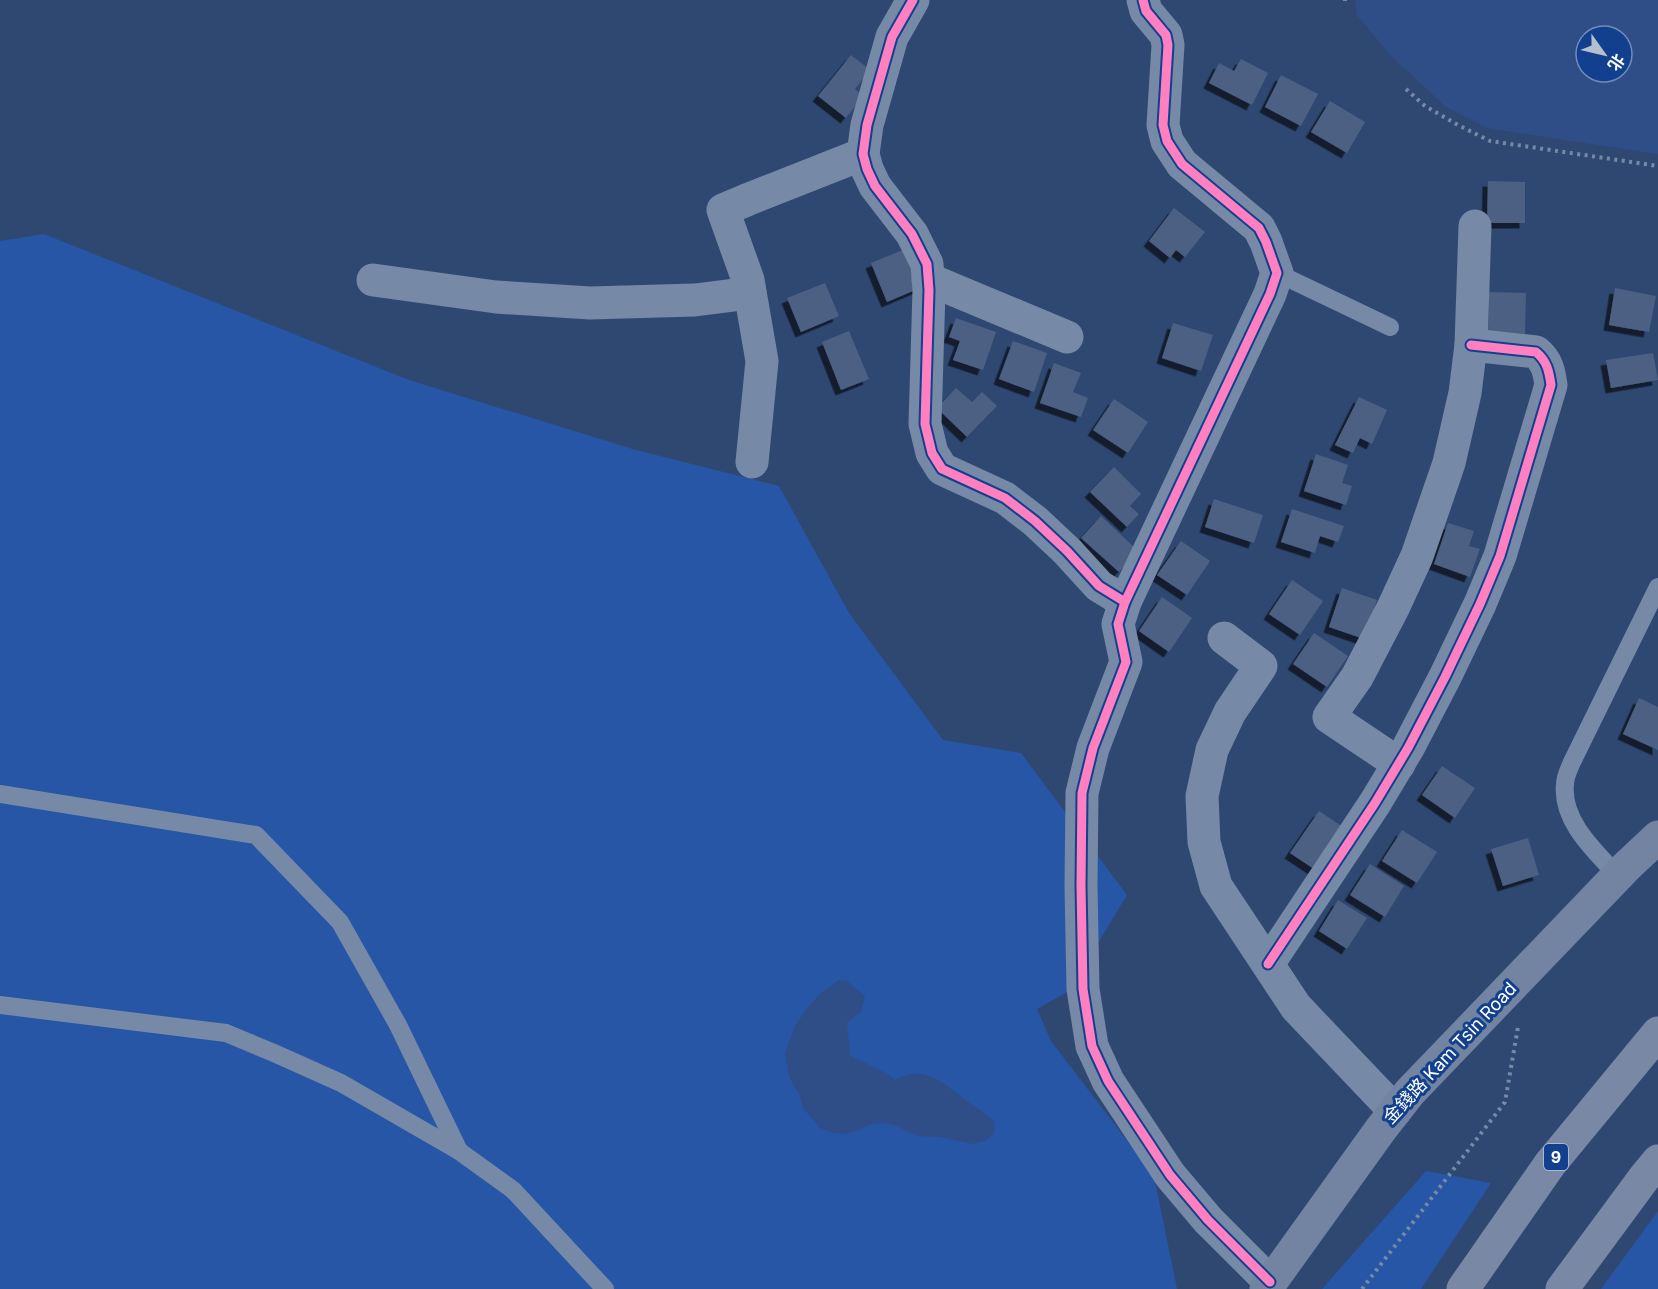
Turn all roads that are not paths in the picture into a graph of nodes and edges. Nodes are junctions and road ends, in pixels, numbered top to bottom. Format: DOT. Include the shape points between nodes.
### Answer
graph roads {
  1 [pos="913,0"];
  2 [pos="1143,0"];
  3 [pos="863,154"];
  4 [pos="1475,226"];
  5 [pos="1277,273"];
  6 [pos="928,279"];
  7 [pos="373,280"];
  8 [pos="750,293"];
  9 [pos="1390,327"];
  10 [pos="1067,337"];
  11 [pos="1471,345"];
  12 [pos="752,462"];
  13 [pos="1658,587"];
  14 [pos="1125,602"];
  15 [pos="1224,638"];
  16 [pos="1399,764"];
  17 [pos="0,794"];
  18 [pos="1658,837"];
  19 [pos="1618,876"];
  20 [pos="1268,964"];
  21 [pos="0,1005"];
  22 [pos="1658,1033"];
  23 [pos="1395,1111"];
  24 [pos="459,1151"];
  25 [pos="1658,1161"];
  26 [pos="1268,1286"];
  27 [pos="605,1289"];
  28 [pos="1463,1289"];
  29 [pos="1563,1289"];
  1 -- 3 [label="street" via="892,37 867,125"];
  2 -- 5 [label="street" via="1146,11 1166,35 1168,45 1163,125 1167,141 1182,164 1259,228"];
  3 -- 6 [label="street" via="875,186 912,234 927,264"];
  3 -- 8 [label="street" via="723,210"];
  4 -- 11 [label="street"];
  5 -- 9 [label="lane"];
  5 -- 14 [label="street"];
  6 -- 10 [label="street"];
  6 -- 14 [label="street" via="925,424 932,453 942,469 1005,498 1067,551 1099,586"];
  7 -- 8 [label="street" via="496,297 590,303 695,300"];
  8 -- 12 [label="street" via="762,361"];
  11 -- 16 [label="street" via="1449,463 1417,556 1357,677 1329,717"];
  11 -- 16 [label="street" via="1536,352 1544,359 1551,385 1500,556 1445,677"];
  13 -- 19 [label="lane" via="1564,784 1571,819"];
  14 -- 26 [label="street" via="1118,624 1126,662 1093,748 1082,793 1083,989 1092,1046 1108,1081 1170,1175"];
  15 -- 20 [label="street" via="1261,666 1230,712 1212,750 1202,796 1204,842 1216,886"];
  16 -- 20 [label="street"];
  17 -- 24 [label="lane" via="256,835 340,922 398,1025"];
  18 -- 19 [label="street, 金錢路 Kam Tsin Road"];
  19 -- 23 [label="street, 金錢路 Kam Tsin Road"];
  20 -- 23 [label="street" via="1296,1007"];
  21 -- 24 [label="lane" via="226,1034 340,1083"];
  22 -- 28 [label="highway, 9" via="1550,1164"];
  23 -- 26 [label="street, 金錢路 Kam Tsin Road"];
  24 -- 27 [label="lane" via="513,1190"];
  25 -- 29 [label="highway"];
}
